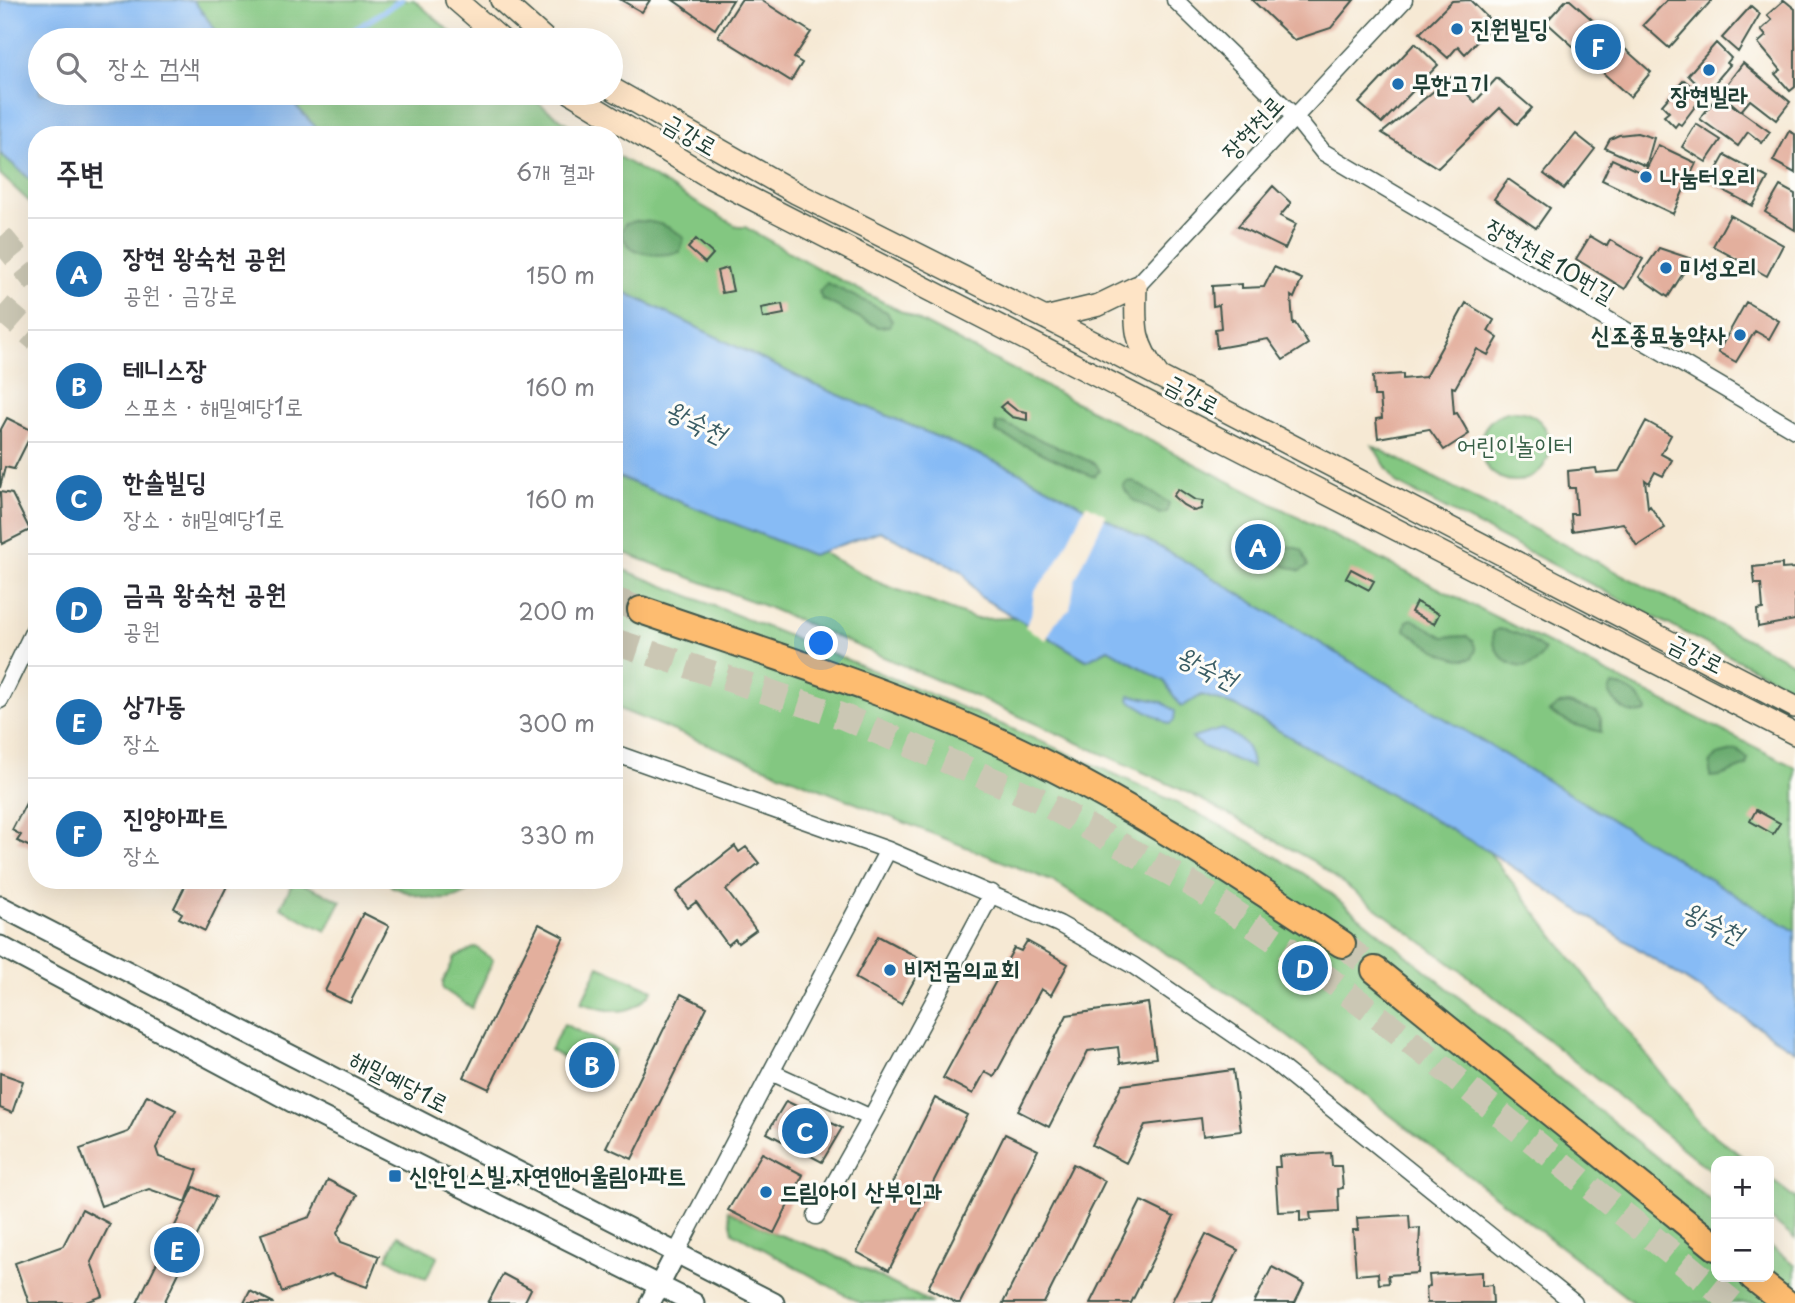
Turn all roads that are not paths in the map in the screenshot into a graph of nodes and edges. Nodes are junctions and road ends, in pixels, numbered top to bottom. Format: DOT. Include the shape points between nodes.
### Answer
graph roads {
  1 [pos="456,0"];
  2 [pos="1404,0"];
  3 [pos="505,4"];
  4 [pos="1181,6"];
  5 [pos="488,28"];
  6 [pos="532,28"];
  7 [pos="623,95"];
  8 [pos="591,105"];
  9 [pos="1294,117"];
  10 [pos="1136,287"];
  11 [pos="1045,318"];
  12 [pos="1161,377"];
  13 [pos="1795,429"];
  14 [pos="641,610"];
  15 [pos="28,642"];
  16 [pos="0,700"];
  17 [pos="1795,707"];
  18 [pos="1795,734"];
  19 [pos="623,756"];
  20 [pos="888,850"];
  21 [pos="992,894"];
  22 [pos="0,906"];
  23 [pos="1342,944"];
  24 [pos="0,946"];
  25 [pos="1375,970"];
  26 [pos="771,1072"];
  27 [pos="871,1118"];
  28 [pos="816,1216"];
  29 [pos="1711,1243"];
  30 [pos="677,1251"];
  31 [pos="1759,1282"];
  32 [pos="660,1283"];
  33 [pos="650,1303"];
  34 [pos="694,1303"];
  35 [pos="774,1303"];
  36 [pos="1574,1303"];
  37 [pos="1786,1303"];
  1 -- 5 [label="main road"];
  2 -- 9 [label="street, 장현천로"];
  3 -- 6 [label="main road"];
  4 -- 9 [label="street, 장현천로10번길"];
  7 -- 11 [label="main road, 금강로" via="796,193"];
  8 -- 18 [label="main road, 금강로" via="709,177"];
  9 -- 10 [label="street, 장현천로"];
  9 -- 13 [label="street, 장현천로10번길" via="1323,152"];
  10 -- 11 [label="main road" via="1099,305"];
  10 -- 12 [label="main road" via="1135,329 1142,354"];
  11 -- 12 [label="main road, 금강로"];
  12 -- 17 [label="main road, 금강로"];
  14 -- 23 [label="highway" via="901,700 1019,751 1180,837"];
  15 -- 16 [label="street"];
  19 -- 20 [label="street"];
  20 -- 21 [label="street"];
  20 -- 26 [label="street"];
  21 -- 27 [label="street"];
  21 -- 36 [label="street" via="1059,924 1134,966 1228,1028"];
  22 -- 30 [label="street, 해밀예당1로"];
  24 -- 32 [label="street" via="296,1104"];
  25 -- 29 [label="highway"];
  26 -- 27 [label="street"];
  26 -- 30 [label="street"];
  27 -- 28 [label="street"];
  30 -- 32 [label="street"];
  30 -- 35 [label="street, 해밀예당1로"];
  31 -- 37 [label="highway"];
  32 -- 33 [label="street"];
  32 -- 34 [label="street"];
}
